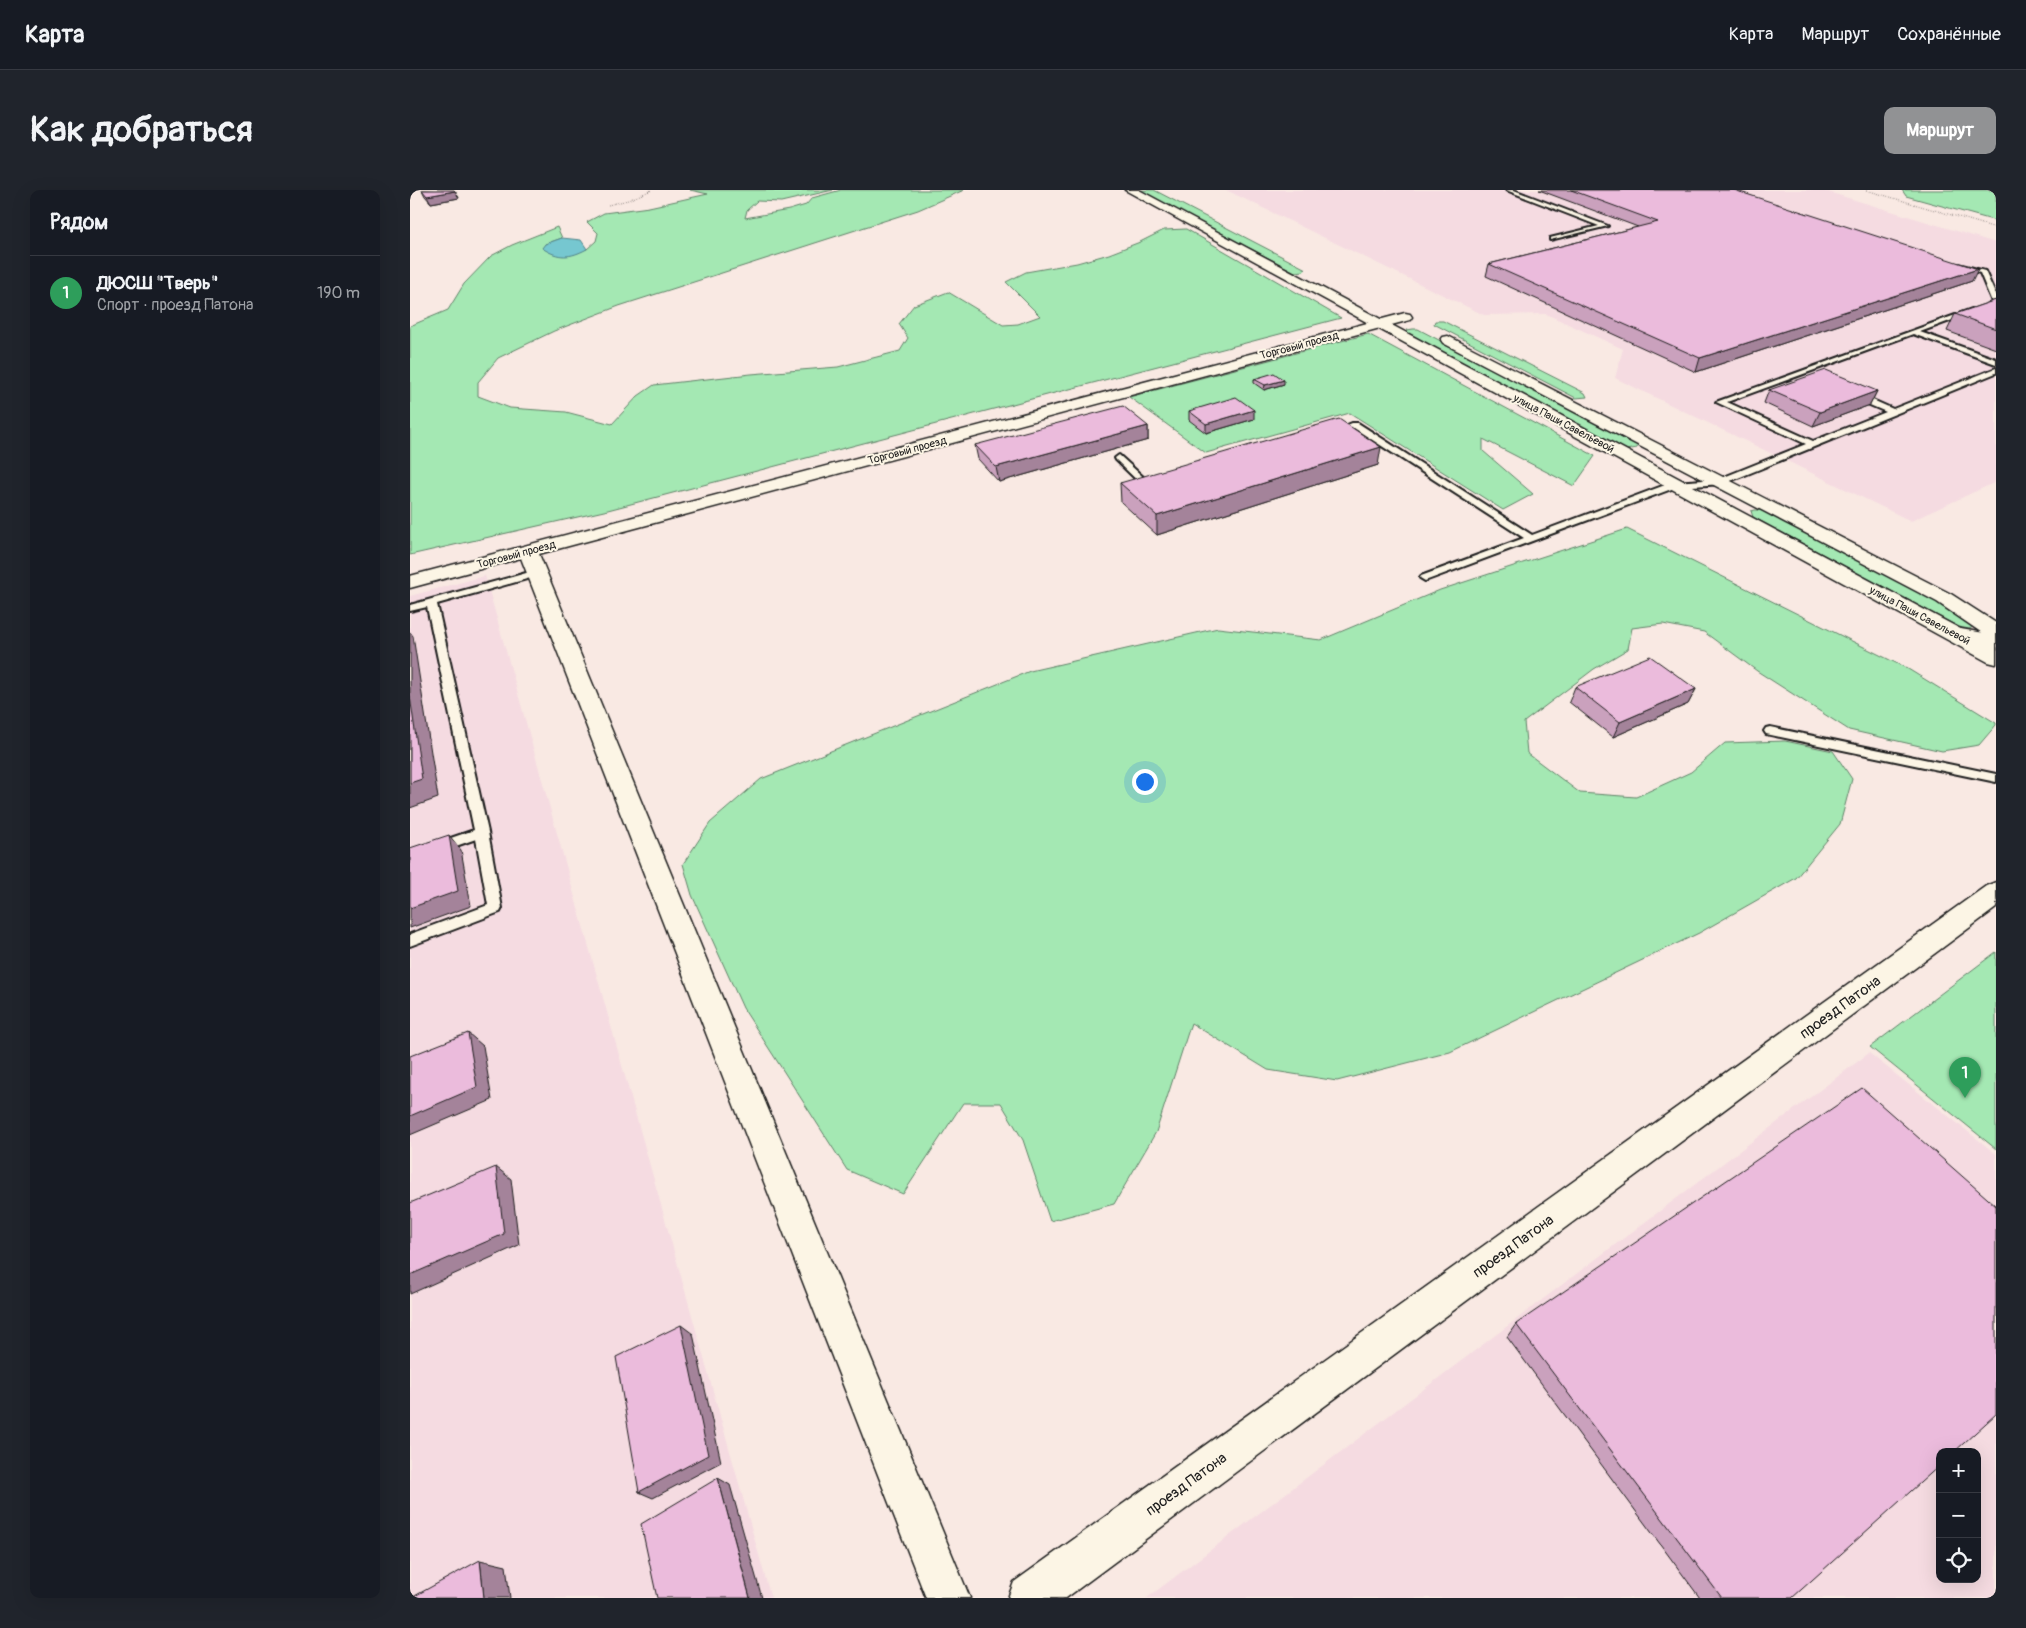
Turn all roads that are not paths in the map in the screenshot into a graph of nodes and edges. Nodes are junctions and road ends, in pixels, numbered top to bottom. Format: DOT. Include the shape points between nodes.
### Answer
graph roads {
  1 [pos="1131,190"];
  2 [pos="1509,190"];
  3 [pos="1552,239"];
  4 [pos="1955,263"];
  5 [pos="1995,303"];
  6 [pos="1986,306"];
  7 [pos="1976,309"];
  8 [pos="1383,316"];
  9 [pos="1405,317"];
  10 [pos="1913,332"];
  11 [pos="1996,362"];
  12 [pos="1996,370"];
  13 [pos="1800,373"];
  14 [pos="1817,380"];
  15 [pos="1843,390"];
  16 [pos="1894,412"];
  17 [pos="1327,434"];
  18 [pos="1813,444"];
  19 [pos="1119,458"];
  20 [pos="1720,482"];
  21 [pos="1158,484"];
  22 [pos="1676,484"];
  23 [pos="1531,538"];
  24 [pos="532,562"];
  25 [pos="1425,578"];
  26 [pos="410,582"];
  27 [pos="431,602"];
  28 [pos="410,608"];
  29 [pos="1996,632"];
  30 [pos="1955,634"];
  31 [pos="1996,642"];
  32 [pos="1996,656"];
  33 [pos="1770,731"];
  34 [pos="1996,778"];
  35 [pos="482,832"];
  36 [pos="410,857"];
  37 [pos="1996,893"];
  38 [pos="410,940"];
  39 [pos="948,1598"];
  40 [pos="1030,1598"];
  1 -- 8 [label="street, улица Паши Савельевой"];
  2 -- 3 [label="lane" via="1605,226"];
  4 -- 5 [label="lane" via="1983,272"];
  5 -- 6 [label="lane"];
  7 -- 10 [label="lane"];
  8 -- 9 [label="street, Торговый проезд"];
  8 -- 22 [label="street, улица Паши Савельевой"];
  8 -- 24 [label="street, Торговый проезд"];
  9 -- 20 [label="street, улица Паши Савельевой"];
  10 -- 11 [label="lane"];
  10 -- 13 [label="lane"];
  12 -- 16 [label="lane"];
  13 -- 14 [label="lane"];
  13 -- 18 [label="lane" via="1720,402"];
  15 -- 16 [label="lane"];
  16 -- 18 [label="lane"];
  17 -- 23 [label="lane" via="1355,425"];
  18 -- 20 [label="lane"];
  19 -- 21 [label="lane" via="1149,487"];
  20 -- 22 [label="lane"];
  20 -- 29 [label="street, улица Паши Савельевой" via="1944,598"];
  22 -- 23 [label="lane"];
  22 -- 30 [label="street, улица Паши Савельевой"];
  23 -- 25 [label="lane"];
  24 -- 26 [label="street, Торговый проезд"];
  24 -- 27 [label="lane"];
  24 -- 39 [label="street"];
  27 -- 28 [label="lane"];
  27 -- 35 [label="lane"];
  30 -- 31 [label="street"];
  30 -- 32 [label="street, улица Паши Савельевой"];
  33 -- 34 [label="lane"];
  35 -- 36 [label="lane"];
  35 -- 38 [label="lane" via="495,908"];
  37 -- 40 [label="street, проезд Патона"];
}
